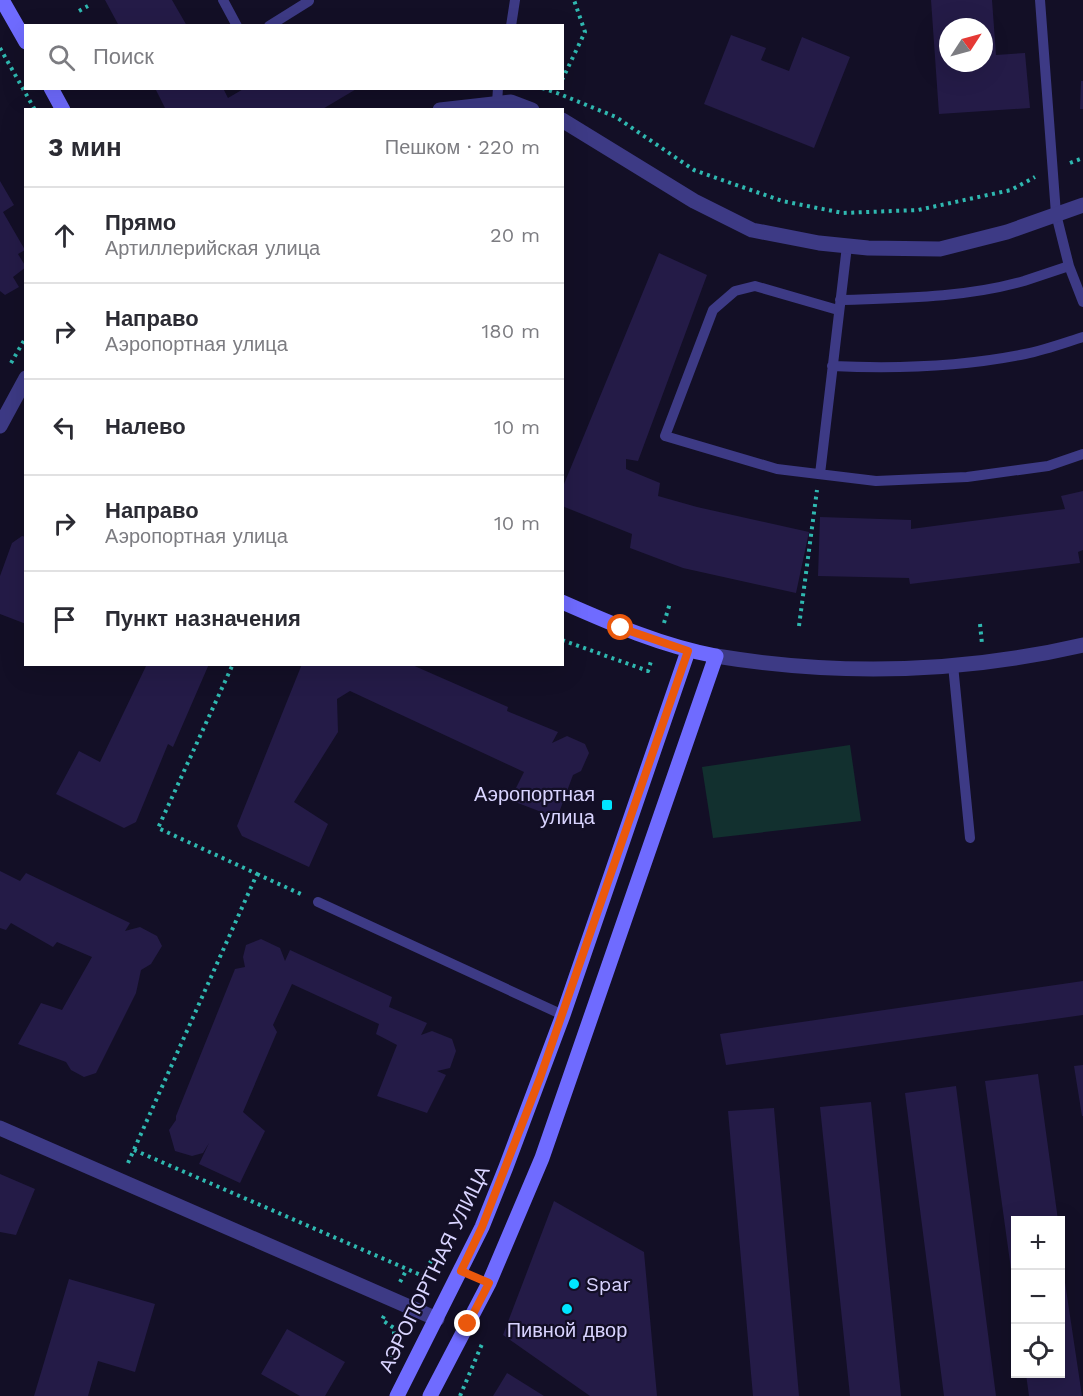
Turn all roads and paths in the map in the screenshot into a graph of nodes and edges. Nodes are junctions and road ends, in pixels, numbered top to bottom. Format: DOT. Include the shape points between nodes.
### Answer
graph roads {
  1 [pos="2,0"];
  2 [pos="223,0"];
  3 [pos="515,0"];
  4 [pos="574,0"];
  5 [pos="1040,0"];
  6 [pos="309,1"];
  7 [pos="88,6"];
  8 [pos="79,11"];
  9 [pos="236,24"];
  10 [pos="272,24"];
  11 [pos="511,24"];
  12 [pos="24,38"];
  13 [pos="0,48"];
  14 [pos="564,76"];
  15 [pos="52,90"];
  16 [pos="557,91"];
  17 [pos="497,96"];
  18 [pos="34,108"];
  19 [pos="62,108"];
  20 [pos="448,108"];
  21 [pos="527,108"];
  22 [pos="564,121"];
  23 [pos="1083,158"];
  24 [pos="1053,168"];
  25 [pos="1083,205"];
  26 [pos="1056,214"];
  27 [pos="847,246"];
  28 [pos="1069,266"];
  29 [pos="1083,302"];
  30 [pos="839,305"];
  31 [pos="1083,337"];
  32 [pos="24,340"];
  33 [pos="10,364"];
  34 [pos="832,366"];
  35 [pos="24,382"];
  36 [pos="0,426"];
  37 [pos="1083,454"];
  38 [pos="820,474"];
  39 [pos="564,603"];
  40 [pos="799,626"];
  41 [pos="564,641"];
  42 [pos="1083,645"];
  43 [pos="688,651"];
  44 [pos="716,656"];
  45 [pos="953,665"];
  46 [pos="232,666"];
  47 [pos="648,671"];
  48 [pos="970,838"];
  49 [pos="258,874"];
  50 [pos="318,902"];
  51 [pos="563,1015"];
  52 [pos="0,1128"];
  53 [pos="134,1150"];
  54 [pos="120,1181"];
  55 [pos="461,1271"];
  56 [pos="437,1319"];
  57 [pos="382,1320"];
  58 [pos="383,1377"];
  59 [pos="397,1396"];
  60 [pos="430,1396"];
  1 -- 12 [label="main road"];
  2 -- 9 [label="lane"];
  3 -- 11 [label="lane"];
  4 -- 14 [label="path" via="585,32"];
  5 -- 24 [label="lane"];
  6 -- 10 [label="lane"];
  7 -- 8 [label="path"];
  13 -- 18 [label="path"];
  15 -- 19 [label="main road"];
  16 -- 24 [label="path" via="615,117 694,170 782,201 843,213 918,210 1011,190"];
  17 -- 20 [label="street"];
  17 -- 21 [label="street"];
  22 -- 27 [label="street" via="694,201 752,230"];
  23 -- 24 [label="path"];
  24 -- 26 [label="lane"];
  25 -- 26 [label="street"];
  26 -- 27 [label="street" via="1007,232 940,249"];
  26 -- 28 [label="lane"];
  27 -- 30 [label="lane"];
  28 -- 29 [label="lane"];
  28 -- 30 [label="lane" via="1023,281 971,291"];
  30 -- 34 [label="lane"];
  30 -- 38 [label="lane" via="755,286 735,291 713,310 665,436 777,469"];
  31 -- 34 [label="lane" via="1027,354 962,364"];
  32 -- 33 [label="path"];
  34 -- 38 [label="lane"];
  35 -- 36 [label="street"];
  37 -- 38 [label="lane" via="1048,466 967,477 876,481"];
  38 -- 40 [label="path"];
  39 -- 43 [label="main road"];
  41 -- 47 [label="path"];
  42 -- 45 [label="street"];
  43 -- 44 [label="main road"];
  43 -- 51 [label="main road, АЭРОПОРТНАЯ УЛИЦА"];
  44 -- 45 [label="street" via="830,669"];
  44 -- 60 [label="main road" via="542,1158 489,1283"];
  45 -- 48 [label="lane"];
  46 -- 49 [label="path" via="158,828"];
  49 -- 50 [label="path"];
  49 -- 53 [label="path"];
  50 -- 51 [label="lane"];
  51 -- 55 [label="main road, АЭРОПОРТНАЯ УЛИЦА" via="506,1167"];
  52 -- 54 [label="street"];
  53 -- 54 [label="path"];
  53 -- 55 [label="path" via="423,1276 432,1258"];
  54 -- 56 [label="street"];
  55 -- 56 [label="main road, АЭРОПОРТНАЯ УЛИЦА"];
  56 -- 59 [label="main road, АЭРОПОРТНАЯ УЛИЦА"];
  57 -- 58 [label="path" via="394,1328 394,1345"];
}
